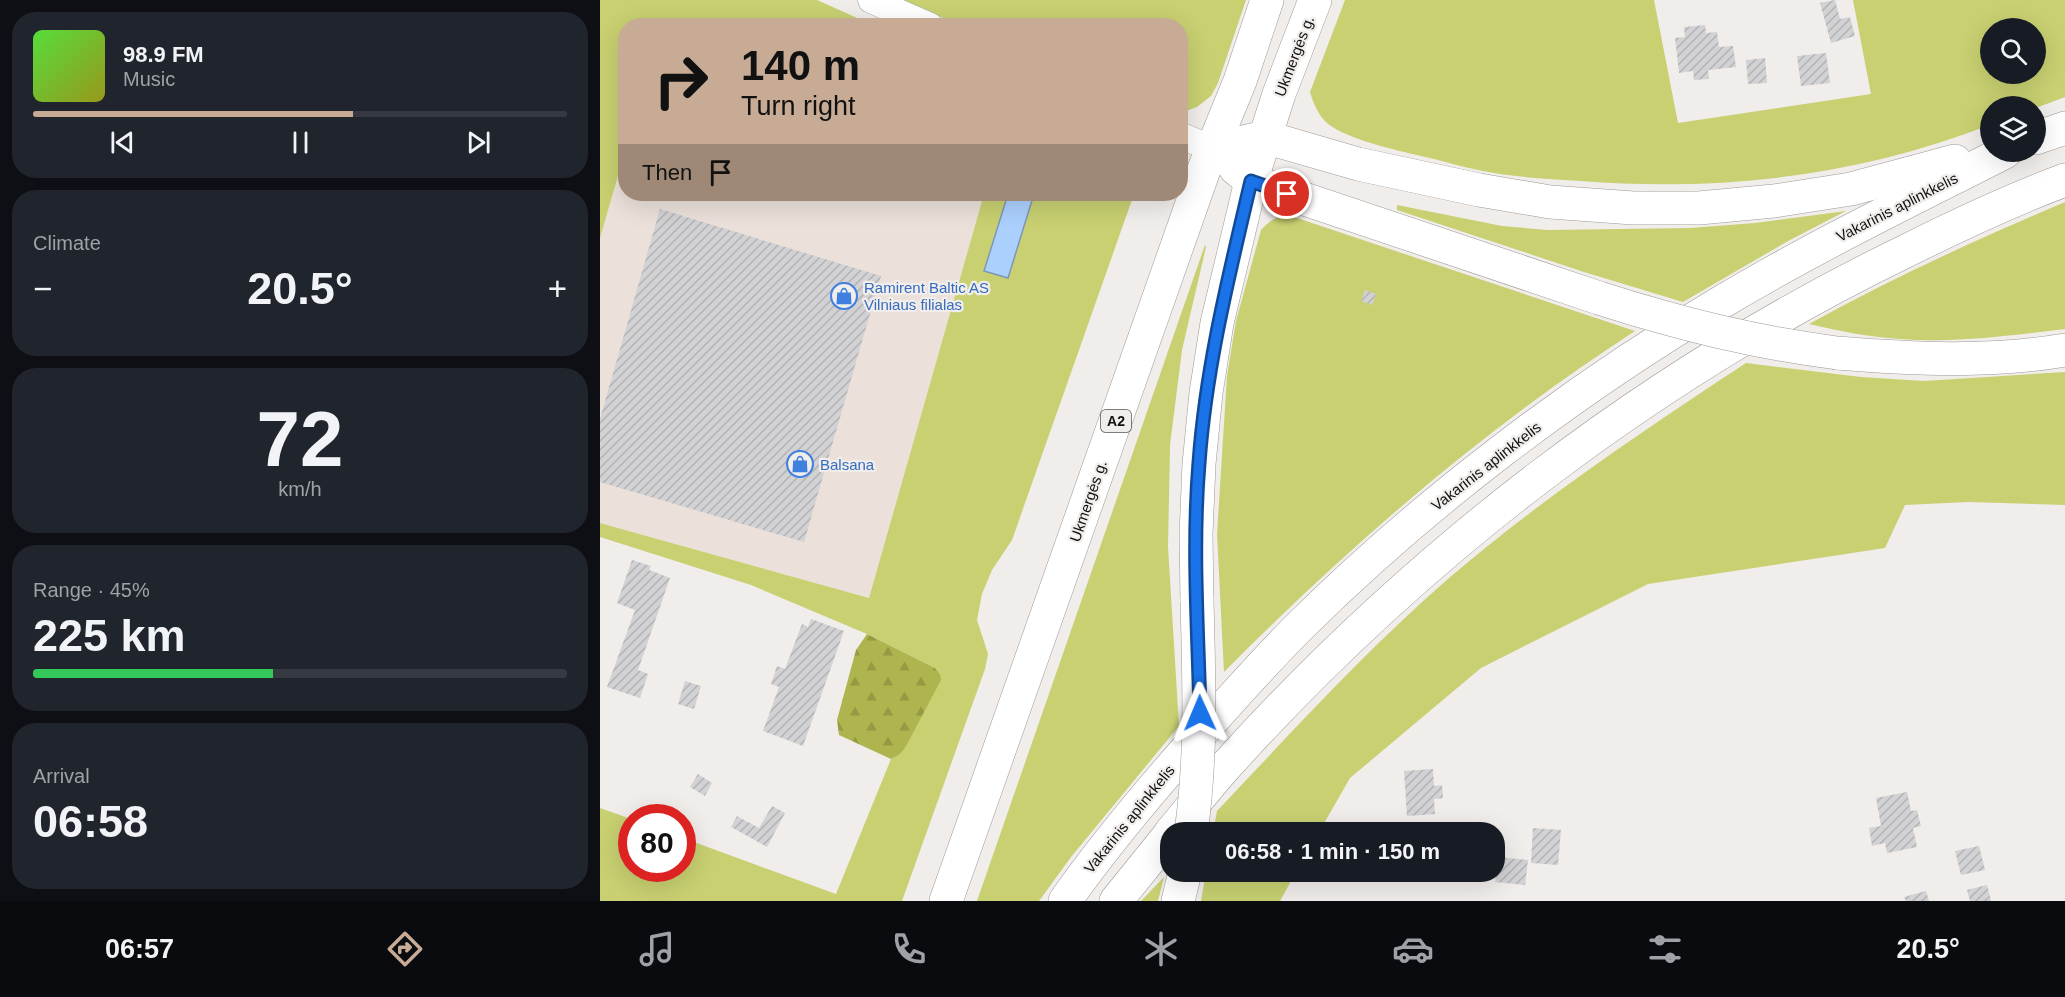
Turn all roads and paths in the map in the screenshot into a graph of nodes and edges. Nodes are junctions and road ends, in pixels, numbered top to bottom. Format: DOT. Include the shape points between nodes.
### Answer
graph roads {
  1 [pos="872,0"];
  2 [pos="1267,0"];
  3 [pos="1315,0"];
  4 [pos="912,18"];
  5 [pos="2065,128"];
  6 [pos="2046,135"];
  7 [pos="1266,137"];
  8 [pos="1188,138"];
  9 [pos="1212,149"];
  10 [pos="1980,155"];
  11 [pos="1985,162"];
  12 [pos="2065,180"];
  13 [pos="1251,181"];
  14 [pos="2065,351"];
  15 [pos="1180,822"];
  16 [pos="1192,822"];
  17 [pos="1160,847"];
  18 [pos="1183,882"];
  19 [pos="946,901"];
  20 [pos="1065,901"];
  21 [pos="1116,901"];
  22 [pos="1178,901"];
  1 -- 4 [label="street"];
  2 -- 9 [label="highway, Ukmergės g. / A2"];
  3 -- 7 [label="highway, Ukmergės g."];
  5 -- 6 [label="highway"];
  7 -- 9 [label="highway"];
  7 -- 10 [label="highway" via="1358,164 1457,186 1550,202 1633,208 1700,208 1785,200 1851,189"];
  7 -- 13 [label="highway, Ukmergės g."];
  8 -- 9 [label="street"];
  9 -- 13 [label="highway"];
  9 -- 19 [label="highway, Ukmergės g. / A2"];
  11 -- 20 [label="highway, Vakarinis aplinkkelis" via="1808,252 1723,301 1632,358 1451,492 1299,627 1235,694 1150,792"];
  12 -- 15 [label="highway" via="1954,227 1836,285 1705,361 1606,427 1503,505 1370,619 1224,768"];
  13 -- 14 [label="highway, bridge" via="1599,298 1729,335 1837,353 1908,358 1991,358"];
  13 -- 16 [label="highway, Ukmergės g., bridge" via="1217,323 1199,464 1200,713"];
  17 -- 21 [label="highway"];
  18 -- 22 [label="highway"];
}
